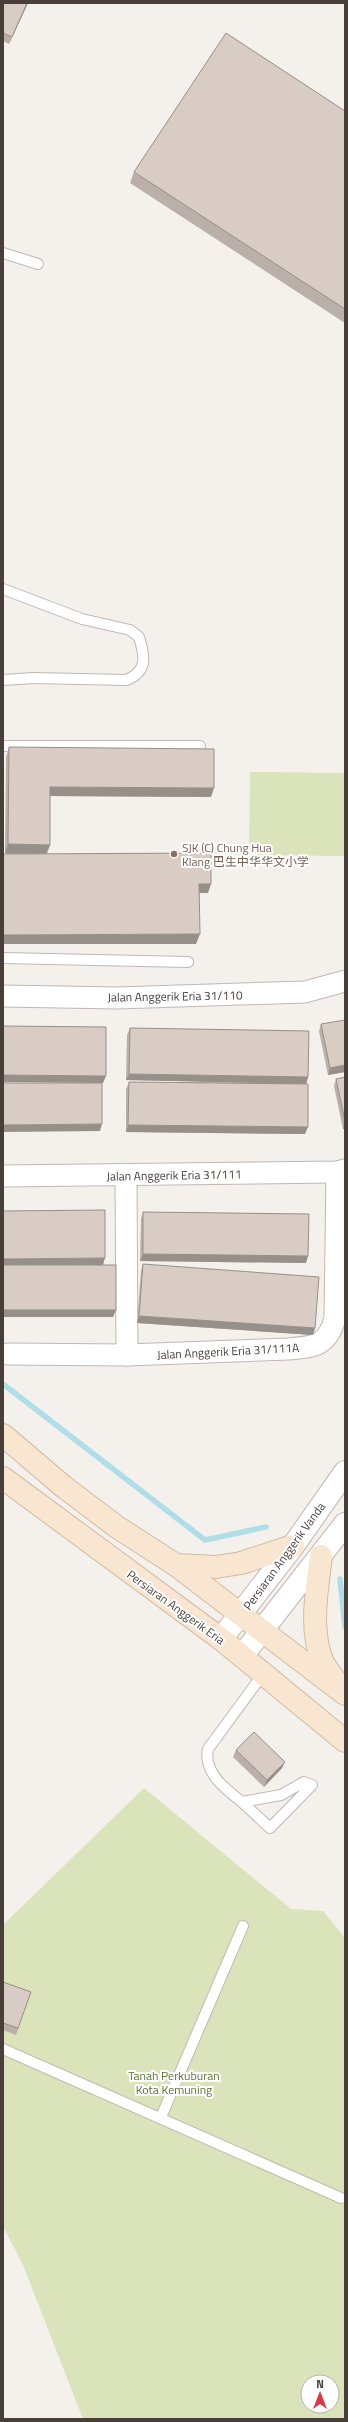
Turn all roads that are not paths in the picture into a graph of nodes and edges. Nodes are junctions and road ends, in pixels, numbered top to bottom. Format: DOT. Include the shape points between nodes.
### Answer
graph roads {
  1 [pos="3,253"];
  2 [pos="38,264"];
  3 [pos="3,589"];
  4 [pos="3,680"];
  5 [pos="3,746"];
  6 [pos="200,746"];
  7 [pos="3,958"];
  8 [pos="188,962"];
  9 [pos="345,981"];
  10 [pos="3,996"];
  11 [pos="341,1171"];
  12 [pos="3,1176"];
  13 [pos="126,1176"];
  14 [pos="7,1354"];
  15 [pos="127,1355"];
  16 [pos="3,1435"];
  17 [pos="345,1472"];
  18 [pos="3,1478"];
  19 [pos="345,1524"];
  20 [pos="293,1546"];
  21 [pos="322,1556"];
  22 [pos="176,1565"];
  23 [pos="240,1615"];
  24 [pos="261,1631"];
  25 [pos="221,1639"];
  26 [pos="242,1656"];
  27 [pos="263,1674"];
  28 [pos="345,1694"];
  29 [pos="345,1741"];
  30 [pos="242,1802"];
  31 [pos="243,1926"];
  32 [pos="3,2049"];
  33 [pos="160,2117"];
  34 [pos="341,2198"];
  1 -- 2 [label="lane"];
  3 -- 4 [label="lane" via="82,619 130,630 139,637 143,656 142,669 136,677 126,680"];
  5 -- 6 [label="lane"];
  7 -- 8 [label="lane"];
  9 -- 10 [label="street, Jalan Anggerik Eria 31/110" via="305,992 116,998"];
  11 -- 13 [label="street, Jalan Anggerik Eria 31/111"];
  11 -- 15 [label="street, Jalan Anggerik Eria 31/111A" via="334,1318 332,1331 323,1341 310,1347 288,1349"];
  12 -- 13 [label="street, Jalan Anggerik Eria 31/111"];
  13 -- 15 [label="street"];
  14 -- 15 [label="street, Jalan Anggerik Eria 31/111A"];
  16 -- 22 [label="main road" via="117,1528"];
  17 -- 20 [label="street, Persiaran Anggerik Vanda"];
  18 -- 25 [label="main road, Persiaran Anggerik Eria"];
  19 -- 21 [label="street"];
  20 -- 22 [label="main road" via="241,1563 216,1567"];
  20 -- 23 [label="street, Persiaran Anggerik Vanda"];
  21 -- 24 [label="street"];
  21 -- 28 [label="main road" via="316,1598 317,1639 323,1663"];
  22 -- 23 [label="main road"];
  23 -- 24 [label="main road"];
  23 -- 25 [label="street, Persiaran Anggerik Vanda"];
  24 -- 26 [label="street"];
  24 -- 28 [label="main road"];
  25 -- 26 [label="main road, Persiaran Anggerik Eria"];
  26 -- 27 [label="main road, Persiaran Anggerik Eria"];
  27 -- 29 [label="main road, Persiaran Anggerik Eria"];
  27 -- 30 [label="lane" via="208,1749 206,1760 210,1771 229,1793"];
  30 -- 30 [label="lane" via="281,1795 304,1782 312,1785 270,1828"];
  31 -- 33 [label="lane"];
  32 -- 33 [label="lane"];
  33 -- 34 [label="lane"];
}
